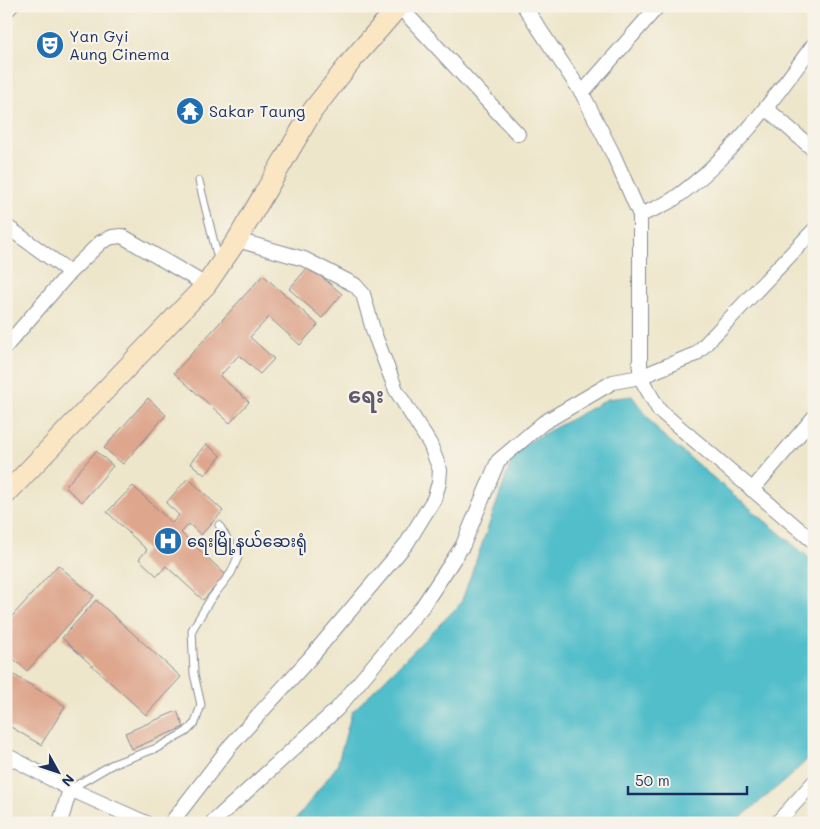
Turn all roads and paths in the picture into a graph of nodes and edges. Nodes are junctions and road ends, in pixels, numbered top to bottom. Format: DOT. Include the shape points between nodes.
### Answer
graph roads {
  1 [pos="11,6"];
  2 [pos="399,6"];
  3 [pos="524,6"];
  4 [pos="658,6"];
  5 [pos="6,11"];
  6 [pos="814,44"];
  7 [pos="582,93"];
  8 [pos="767,108"];
  9 [pos="518,134"];
  10 [pos="814,150"];
  11 [pos="199,181"];
  12 [pos="640,215"];
  13 [pos="6,226"];
  14 [pos="814,230"];
  15 [pos="236,240"];
  16 [pos="219,265"];
  17 [pos="70,272"];
  18 [pos="206,285"];
  19 [pos="6,346"];
  20 [pos="640,377"];
  21 [pos="814,417"];
  22 [pos="752,490"];
  23 [pos="6,494"];
  24 [pos="219,525"];
  25 [pos="814,542"];
  26 [pos="6,755"];
  27 [pos="814,782"];
  28 [pos="70,789"];
  29 [pos="60,823"];
  30 [pos="146,823"];
  31 [pos="171,823"];
  32 [pos="212,823"];
  33 [pos="777,823"];
  1 -- 5 [label="street"];
  2 -- 9 [label="street"];
  2 -- 15 [label="street" via="313,110"];
  3 -- 7 [label="street"];
  4 -- 7 [label="street"];
  6 -- 8 [label="street"];
  7 -- 12 [label="street"];
  8 -- 10 [label="street"];
  8 -- 12 [label="street" via="700,178 673,200"];
  11 -- 16 [label="lane"];
  12 -- 20 [label="street"];
  13 -- 17 [label="street"];
  14 -- 20 [label="street" via="696,354"];
  15 -- 16 [label="street"];
  15 -- 31 [label="street" via="304,259 356,285 363,294 396,390 430,444 440,470 439,483 434,499 407,542 231,746"];
  16 -- 18 [label="street"];
  17 -- 18 [label="street" via="101,242 122,236"];
  17 -- 19 [label="street"];
  18 -- 23 [label="street"];
  20 -- 22 [label="street" via="659,410"];
  20 -- 32 [label="street" via="613,382 543,423 498,461 463,545 422,607 337,709"];
  21 -- 22 [label="street"];
  22 -- 25 [label="street"];
  24 -- 28 [label="lane" via="238,557 231,573 192,630 194,674 201,705 195,722 186,732 157,748 113,764"];
  26 -- 28 [label="street"];
  27 -- 33 [label="street"];
  28 -- 29 [label="street"];
  28 -- 30 [label="street"];
}
